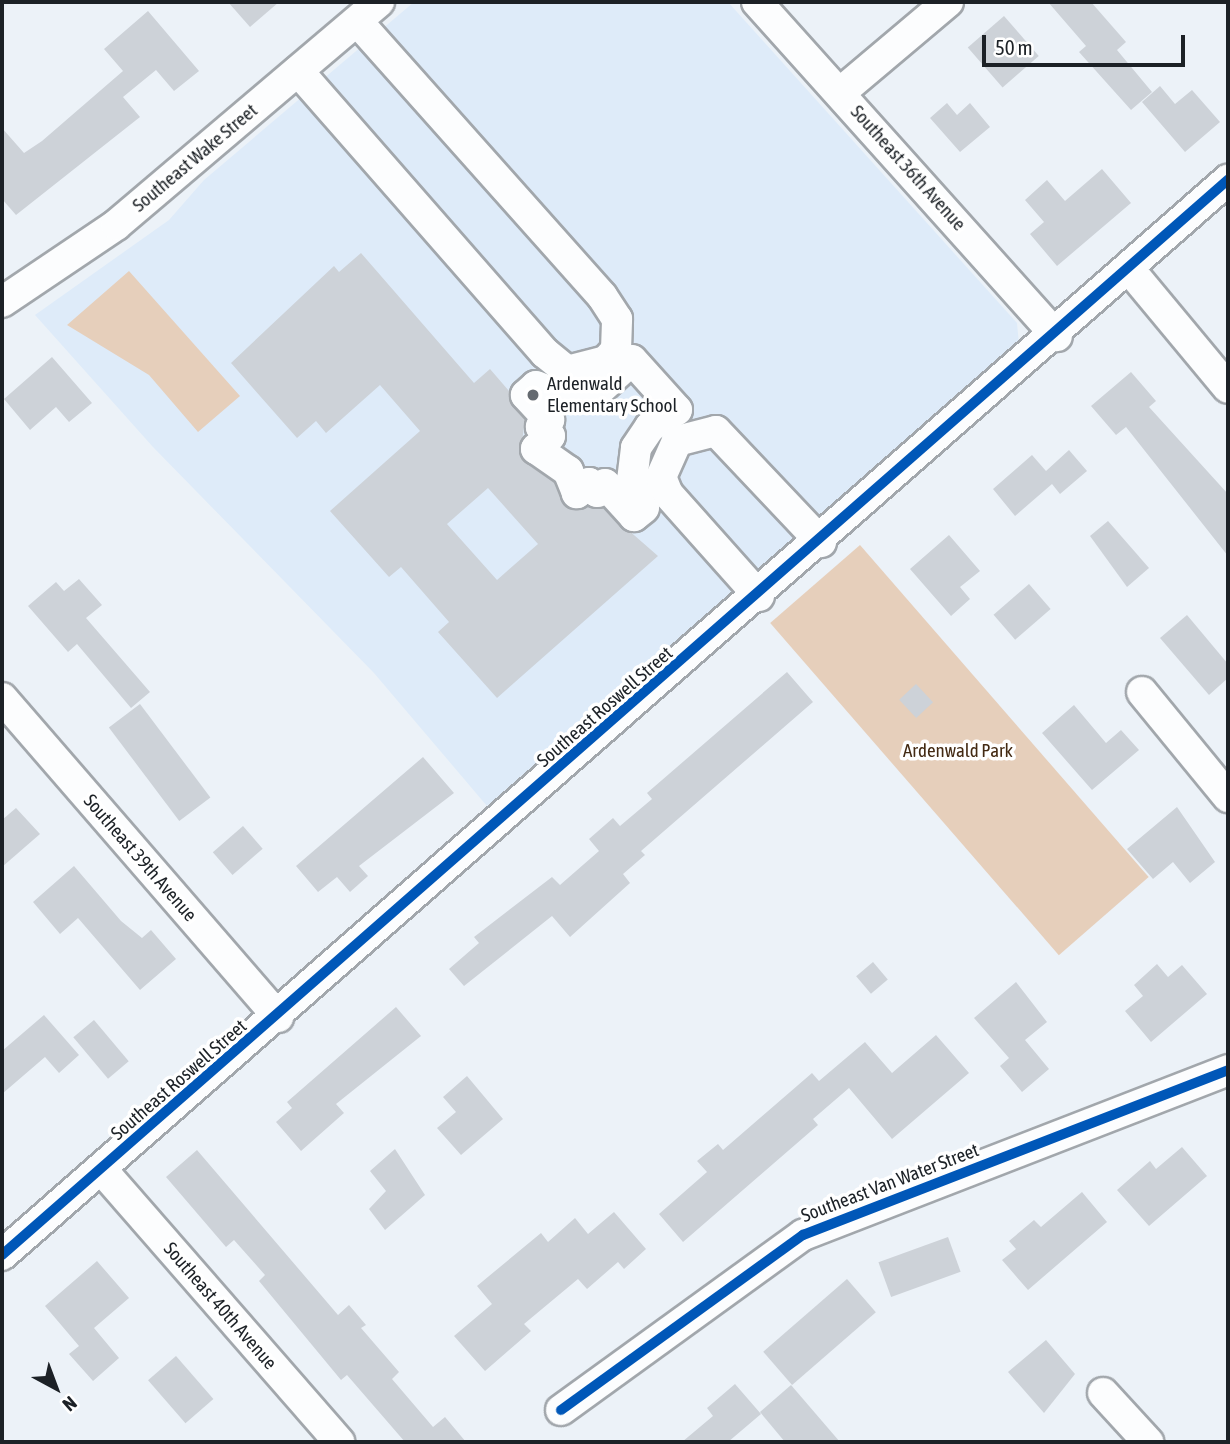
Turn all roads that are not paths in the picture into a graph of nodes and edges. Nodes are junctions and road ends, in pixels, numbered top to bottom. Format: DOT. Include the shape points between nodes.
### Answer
graph roads {
  1 [pos="379,2"];
  2 [pos="757,2"];
  3 [pos="948,2"];
  4 [pos="357,21"];
  5 [pos="298,71"];
  6 [pos="841,92"];
  7 [pos="1228,180"];
  8 [pos="1130,270"];
  9 [pos="2,302"];
  10 [pos="1057,336"];
  11 [pos="1228,388"];
  12 [pos="677,410"];
  13 [pos="821,542"];
  14 [pos="759,596"];
  15 [pos="1142,692"];
  16 [pos="4,705"];
  17 [pos="1228,797"];
  18 [pos="278,1017"];
  19 [pos="1228,1070"];
  20 [pos="102,1170"];
  21 [pos="2,1255"];
  22 [pos="1103,1393"];
  23 [pos="561,1410"];
  24 [pos="339,1442"];
  25 [pos="1148,1442"];
  1 -- 4 [label="street, Southeast Wake Street"];
  2 -- 6 [label="street, Southeast 36th Avenue"];
  3 -- 6 [label="street"];
  4 -- 5 [label="street, Southeast Wake Street"];
  4 -- 5 [label="street" via="602,296 617,319 616,350 606,361 567,371 545,353"];
  5 -- 9 [label="street, Southeast Wake Street" via="116,225"];
  6 -- 10 [label="street, Southeast 36th Avenue"];
  7 -- 8 [label="street, Southeast Roswell Street"];
  8 -- 10 [label="street, Southeast Roswell Street"];
  8 -- 11 [label="street"];
  10 -- 13 [label="street, Southeast Roswell Street"];
  12 -- 12 [label="street" via="632,360 595,394 564,397 536,386 526,395 549,420 541,427 550,436 536,449 568,471 577,493 589,483 597,492 605,484 634,516 644,508 632,479 636,448 650,427"];
  13 -- 14 [label="street, Southeast Roswell Street"];
  13 -- 14 [label="street" via="716,431 677,440 661,477 668,494"];
  14 -- 18 [label="street, Southeast Roswell Street"];
  15 -- 17 [label="street"];
  16 -- 18 [label="street, Southeast 39th Avenue"];
  18 -- 20 [label="street, Southeast Roswell Street"];
  19 -- 23 [label="street, Southeast Van Water Street" via="803,1235"];
  20 -- 21 [label="street, Southeast Roswell Street"];
  20 -- 24 [label="street, Southeast 40th Avenue"];
  22 -- 25 [label="street"];
}
